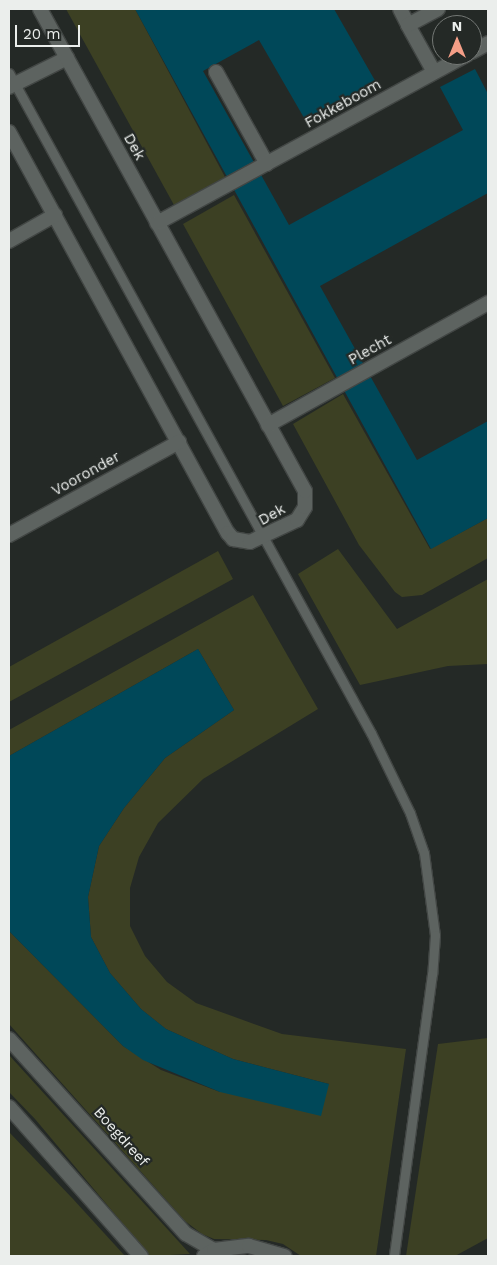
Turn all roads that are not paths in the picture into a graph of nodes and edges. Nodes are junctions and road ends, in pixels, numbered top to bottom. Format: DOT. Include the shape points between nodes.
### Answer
graph roads {
  1 [pos="40,9"];
  2 [pos="400,9"];
  3 [pos="438,9"];
  4 [pos="408,25"];
  5 [pos="67,58"];
  6 [pos="447,65"];
  7 [pos="216,72"];
  8 [pos="434,72"];
  9 [pos="11,82"];
  10 [pos="9,132"];
  11 [pos="263,166"];
  12 [pos="55,215"];
  13 [pos="157,223"];
  14 [pos="9,241"];
  15 [pos="488,303"];
  16 [pos="268,424"];
  17 [pos="179,442"];
  18 [pos="9,535"];
  19 [pos="263,539"];
  20 [pos="9,1039"];
  21 [pos="9,1107"];
  22 [pos="209,1253"];
  23 [pos="141,1256"];
  24 [pos="285,1256"];
  25 [pos="394,1256"];
  1 -- 5 [label="street, Dek"];
  2 -- 4 [label="street"];
  3 -- 4 [label="street"];
  4 -- 8 [label="street"];
  5 -- 9 [label="street"];
  5 -- 13 [label="street, Dek"];
  6 -- 8 [label="street, Fokkeboom"];
  7 -- 11 [label="street"];
  8 -- 11 [label="street, Fokkeboom"];
  9 -- 19 [label="lane"];
  10 -- 12 [label="street, Dek"];
  11 -- 13 [label="street, Fokkeboom"];
  12 -- 14 [label="street"];
  12 -- 17 [label="street, Dek"];
  13 -- 16 [label="street, Dek"];
  15 -- 16 [label="street, Plecht"];
  16 -- 19 [label="street, Dek" via="307,499 298,520"];
  17 -- 18 [label="street, Vooronder"];
  17 -- 19 [label="street, Dek" via="233,539 250,542"];
  19 -- 25 [label="lane" via="395,778 424,853 435,935 434,954"];
  20 -- 22 [label="street, Boegdreef" via="186,1234"];
  21 -- 23 [label="street"];
  22 -- 24 [label="street" via="249,1246"];
}
